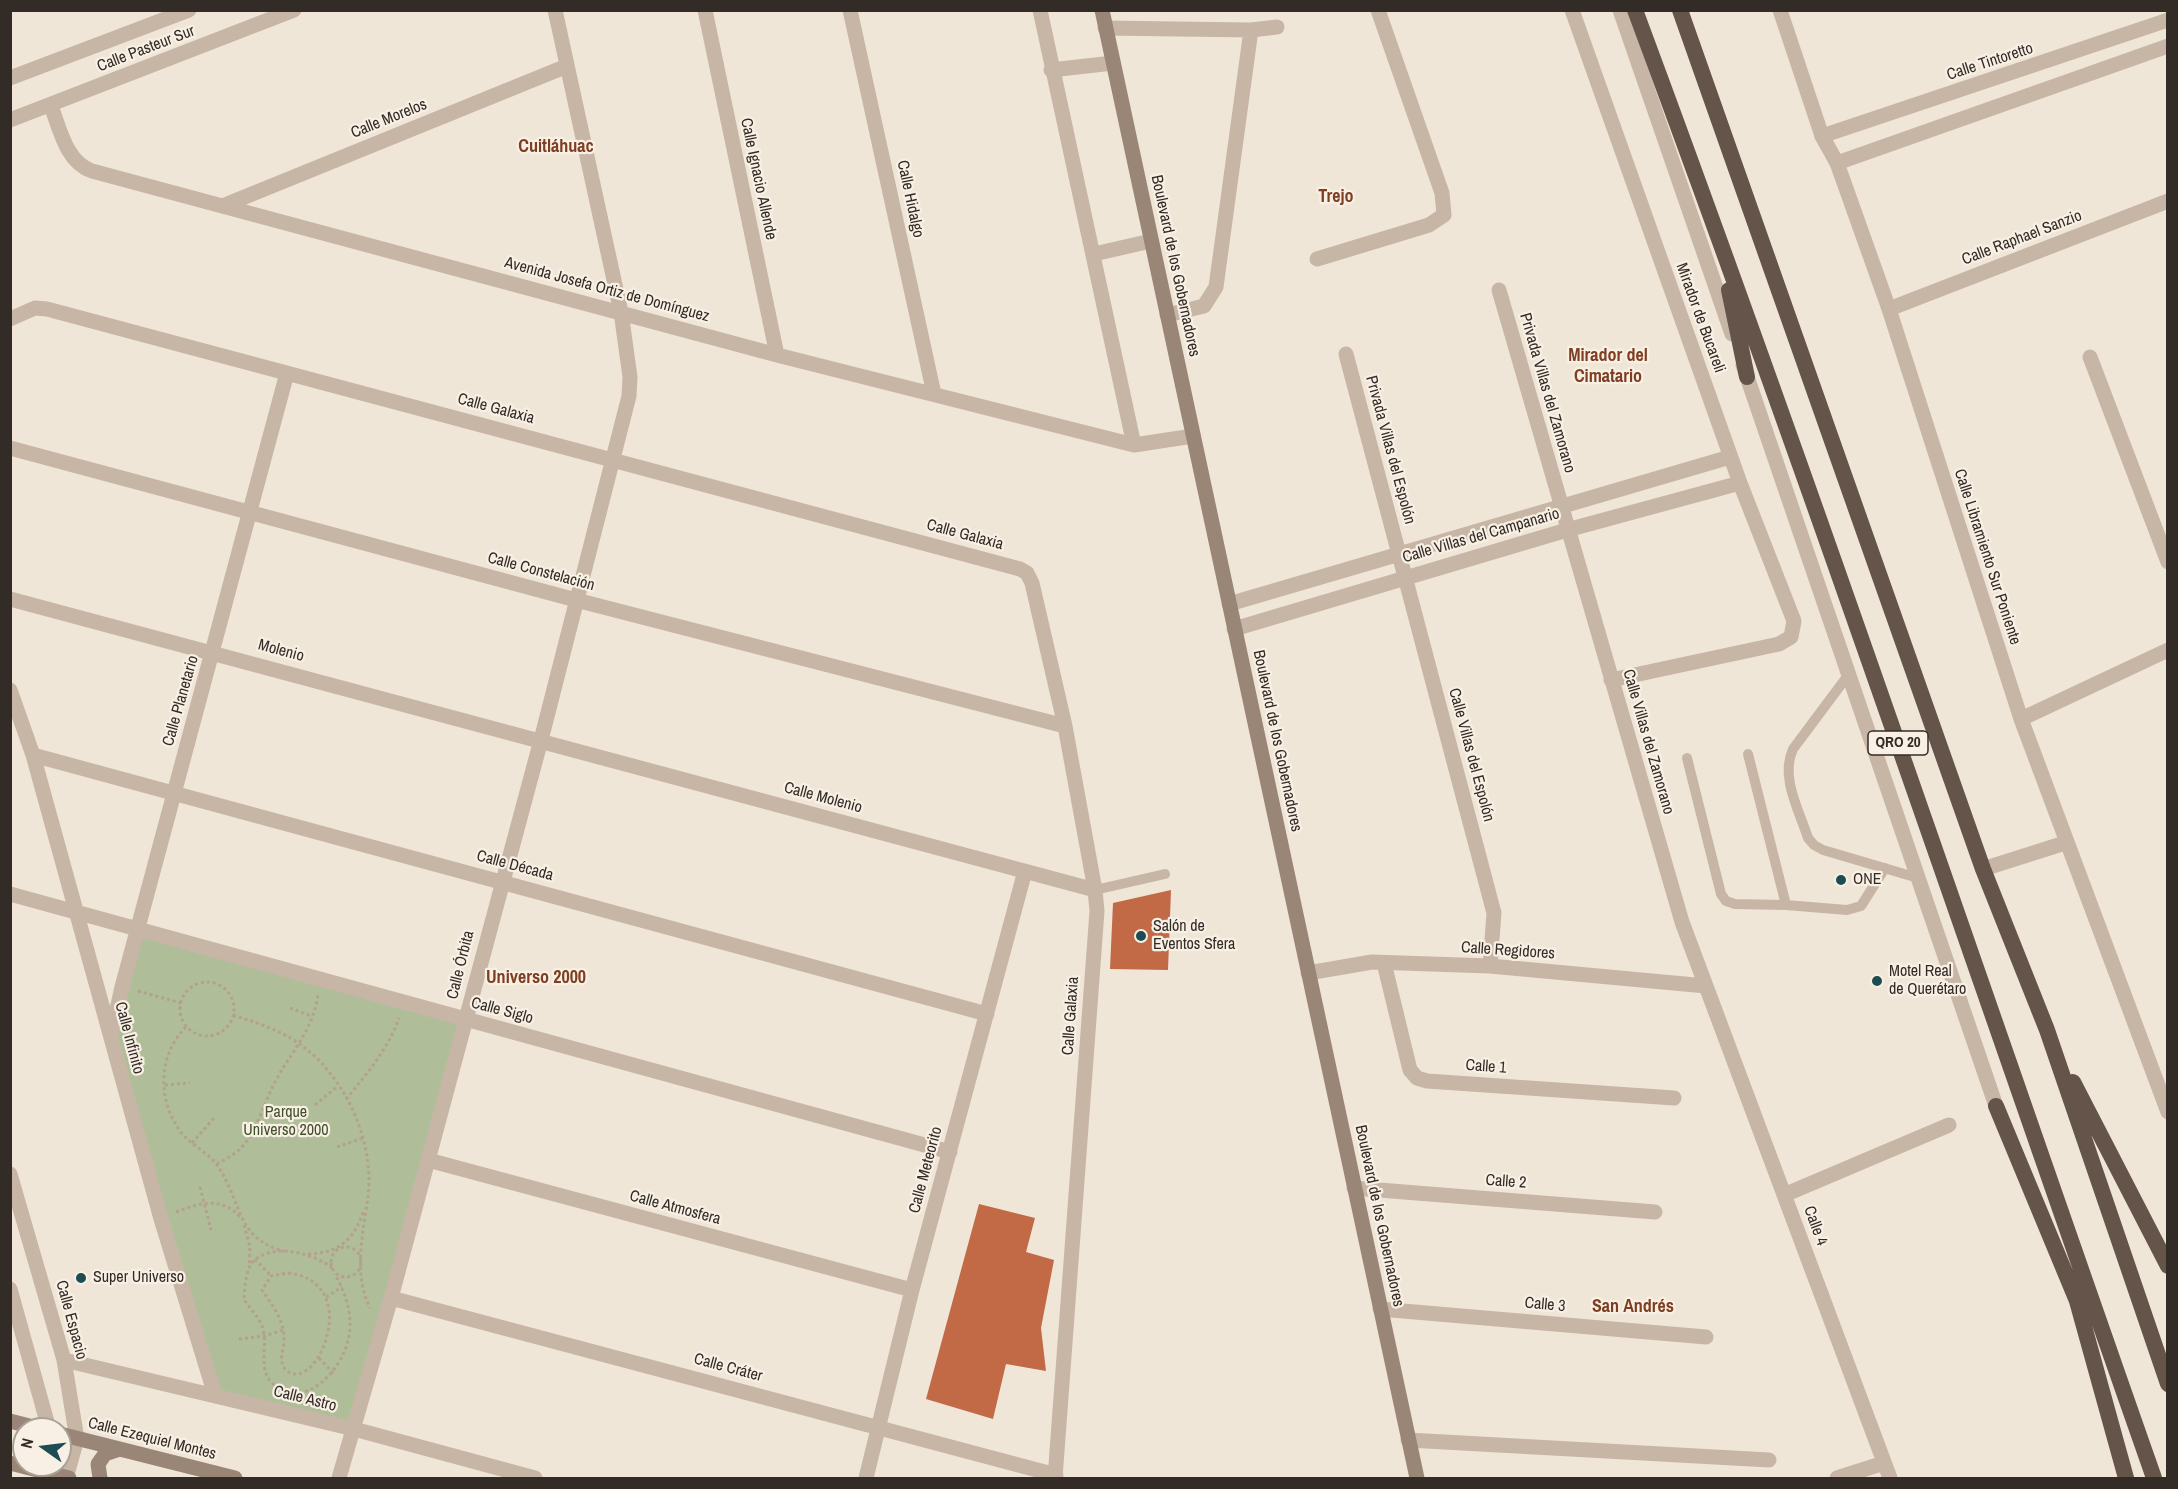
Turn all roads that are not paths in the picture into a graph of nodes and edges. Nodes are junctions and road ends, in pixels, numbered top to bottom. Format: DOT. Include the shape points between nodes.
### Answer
graph roads {
  1 [pos="189,10"];
  2 [pos="294,10"];
  3 [pos="555,10"];
  4 [pos="705,10"];
  5 [pos="850,10"];
  6 [pos="1040,10"];
  7 [pos="1102,10"];
  8 [pos="1378,10"];
  9 [pos="1572,10"];
  10 [pos="1620,10"];
  11 [pos="1635,10"];
  12 [pos="1680,10"];
  13 [pos="1780,10"];
  14 [pos="2168,20"];
  15 [pos="1277,27"];
  16 [pos="1105,28"];
  17 [pos="1251,30"];
  18 [pos="2168,46"];
  19 [pos="2046,62"];
  20 [pos="1113,63"];
  21 [pos="567,66"];
  22 [pos="1051,70"];
  23 [pos="10,78"];
  24 [pos="2057,85"];
  25 [pos="51,106"];
  26 [pos="10,120"];
  27 [pos="1822,136"];
  28 [pos="1837,163"];
  29 [pos="2168,201"];
  30 [pos="225,205"];
  31 [pos="1715,225"];
  32 [pos="1151,241"];
  33 [pos="1094,254"];
  34 [pos="1317,259"];
  35 [pos="1499,290"];
  36 [pos="1889,309"];
  37 [pos="621,312"];
  38 [pos="1167,315"];
  39 [pos="10,319"];
  40 [pos="1346,354"];
  41 [pos="777,355"];
  42 [pos="2090,357"];
  43 [pos="288,373"];
  44 [pos="1747,377"];
  45 [pos="934,394"];
  46 [pos="1193,436"];
  47 [pos="1134,445"];
  48 [pos="10,448"];
  49 [pos="1730,457"];
  50 [pos="614,458"];
  51 [pos="1740,483"];
  52 [pos="1560,507"];
  53 [pos="251,512"];
  54 [pos="1567,530"];
  55 [pos="1399,554"];
  56 [pos="2168,562"];
  57 [pos="1405,577"];
  58 [pos="10,599"];
  59 [pos="576,600"];
  60 [pos="1229,604"];
  61 [pos="1234,629"];
  62 [pos="2168,650"];
  63 [pos="214,652"];
  64 [pos="1848,674"];
  65 [pos="1611,680"];
  66 [pos="10,690"];
  67 [pos="2021,719"];
  68 [pos="1065,726"];
  69 [pos="541,740"];
  70 [pos="1748,754"];
  71 [pos="33,755"];
  72 [pos="1687,758"];
  73 [pos="174,792"];
  74 [pos="2065,843"];
  75 [pos="1885,868"];
  76 [pos="1983,868"];
  77 [pos="1025,871"];
  78 [pos="1165,874"];
  79 [pos="1918,878"];
  80 [pos="502,881"];
  81 [pos="1095,890"];
  82 [pos="10,894"];
  83 [pos="1786,905"];
  84 [pos="77,912"];
  85 [pos="138,929"];
  86 [pos="1384,963"];
  87 [pos="1490,966"];
  88 [pos="1308,973"];
  89 [pos="1706,986"];
  90 [pos="987,1014"];
  91 [pos="466,1020"];
  92 [pos="2047,1030"];
  93 [pos="110,1039"];
  94 [pos="1674,1098"];
  95 [pos="1996,1106"];
  96 [pos="2168,1112"];
  97 [pos="1948,1125"];
  98 [pos="950,1152"];
  99 [pos="428,1160"];
  100 [pos="10,1174"];
  101 [pos="1354,1188"];
  102 [pos="1784,1195"];
  103 [pos="1655,1212"];
  104 [pos="2061,1212"];
  105 [pos="2168,1266"];
  106 [pos="10,1289"];
  107 [pos="912,1290"];
  108 [pos="391,1298"];
  109 [pos="1380,1309"];
  110 [pos="1706,1337"];
  111 [pos="64,1360"];
  112 [pos="2168,1384"];
  113 [pos="214,1395"];
  114 [pos="46,1417"];
  115 [pos="880,1427"];
  116 [pos="354,1430"];
  117 [pos="72,1438"];
  118 [pos="76,1439"];
  119 [pos="1408,1440"];
  120 [pos="117,1450"];
  121 [pos="1769,1460"];
  122 [pos="1884,1463"];
  123 [pos="1055,1477"];
  124 [pos="67,1478"];
  125 [pos="2122,1478"];
  126 [pos="100,1479"];
  127 [pos="235,1479"];
  128 [pos="339,1479"];
  129 [pos="535,1479"];
  130 [pos="866,1479"];
  131 [pos="1417,1479"];
  132 [pos="1837,1479"];
  133 [pos="1890,1479"];
  134 [pos="2154,1479"];
  1 -- 23 [label="street, Calle Pasteur Sur"];
  2 -- 25 [label="street, Calle Pasteur Sur"];
  3 -- 21 [label="street, Calle Órbita"];
  4 -- 41 [label="street, Calle Ignacio Allende"];
  5 -- 45 [label="street, Calle Hidalgo"];
  6 -- 22 [label="street"];
  7 -- 16 [label="main road, Boulevard de los Gobernadores"];
  8 -- 34 [label="street" via="1442,193 1444,215 1429,225"];
  9 -- 49 [label="street, Mirador de Bucareli"];
  10 -- 44 [label="street"];
  11 -- 31 [label="highway, QRO 20"];
  12 -- 76 [label="highway, QRO 20"];
  13 -- 27 [label="street, Calle Libramiento Sur Poniente"];
  14 -- 19 [label="street, Calle Tintoretto"];
  15 -- 17 [label="street"];
  16 -- 17 [label="street"];
  16 -- 20 [label="main road, Boulevard de los Gobernadores"];
  17 -- 38 [label="street" via="1216,287 1204,306"];
  18 -- 24 [label="street"];
  19 -- 24 [label="street"];
  19 -- 27 [label="street, Calle Tintoretto"];
  20 -- 22 [label="street"];
  20 -- 32 [label="main road, Boulevard de los Gobernadores"];
  21 -- 30 [label="street, Calle Morelos"];
  21 -- 37 [label="street, Calle Órbita"];
  22 -- 33 [label="street"];
  24 -- 28 [label="street"];
  25 -- 26 [label="street, Calle Pasteur Sur"];
  25 -- 30 [label="street, Avenida Josefa Ortiz de Domínguez" via="72,158 81,167"];
  27 -- 28 [label="street, Calle Libramiento Sur Poniente"];
  28 -- 36 [label="street, Calle Libramiento Sur Poniente"];
  29 -- 36 [label="street, Calle Raphael Sanzio"];
  30 -- 37 [label="street, Avenida Josefa Ortiz de Domínguez"];
  31 -- 44 [label="highway"];
  31 -- 104 [label="highway, QRO 20"];
  32 -- 33 [label="street"];
  32 -- 38 [label="main road, Boulevard de los Gobernadores"];
  33 -- 47 [label="street"];
  35 -- 52 [label="street, Privada Villas del Zamorano"];
  36 -- 67 [label="street, Calle Libramiento Sur Poniente"];
  37 -- 41 [label="street, Avenida Josefa Ortiz de Domínguez"];
  37 -- 50 [label="street, Calle Órbita" via="630,377"];
  38 -- 46 [label="main road, Boulevard de los Gobernadores"];
  39 -- 43 [label="street, Calle Galaxia" via="35,308 47,309"];
  40 -- 55 [label="street, Privada Villas del Espolón"];
  41 -- 45 [label="street, Avenida Josefa Ortiz de Domínguez"];
  42 -- 56 [label="street"];
  43 -- 50 [label="street, Calle Galaxia"];
  43 -- 53 [label="street, Calle Planetario"];
  44 -- 64 [label="street"];
  45 -- 47 [label="street, Avenida Josefa Ortiz de Domínguez"];
  46 -- 47 [label="street, Avenida Josefa Ortiz de Domínguez"];
  46 -- 60 [label="main road, Boulevard de los Gobernadores"];
  48 -- 53 [label="street, Calle Constelación"];
  49 -- 51 [label="street, Mirador de Bucareli"];
  49 -- 52 [label="street, Calle Villas del Campanario"];
  50 -- 59 [label="street, Calle Órbita"];
  50 -- 68 [label="street, Calle Galaxia" via="1027,573"];
  51 -- 54 [label="street, Calle Villas del Campanario"];
  51 -- 65 [label="street, Mirador de Bucareli" via="1794,621 1791,637 1779,644"];
  52 -- 54 [label="street, Calle Villas del Zamorano"];
  52 -- 55 [label="street, Calle Villas del Campanario"];
  53 -- 59 [label="street, Calle Constelación"];
  53 -- 63 [label="street, Calle Planetario"];
  54 -- 57 [label="street, Calle Villas del Campanario"];
  54 -- 65 [label="street, Calle Villas del Zamorano"];
  55 -- 57 [label="street, Calle Villas del Espolón"];
  55 -- 60 [label="street, Calle Villas del Campanario"];
  57 -- 61 [label="street, Calle Villas del Campanario"];
  57 -- 87 [label="street, Calle Villas del Espolón" via="1494,913"];
  58 -- 63 [label="street, Molenio"];
  59 -- 68 [label="street, Calle Constelación"];
  59 -- 69 [label="street, Calle Órbita"];
  60 -- 61 [label="main road, Boulevard de los Gobernadores"];
  61 -- 88 [label="main road, Boulevard de los Gobernadores"];
  62 -- 67 [label="street"];
  63 -- 69 [label="street, Molenio"];
  63 -- 73 [label="street, Calle Planetario"];
  64 -- 75 [label="lane" via="1793,749 1787,771 1808,838 1814,845"];
  64 -- 79 [label="street"];
  65 -- 89 [label="street, Calle Villas del Zamorano" via="1682,922"];
  66 -- 71 [label="street, Calle Infinito"];
  67 -- 74 [label="street, Calle Libramiento Sur Poniente"];
  68 -- 81 [label="street, Calle Galaxia"];
  69 -- 77 [label="street, Calle Molenio"];
  69 -- 80 [label="street, Calle Órbita"];
  70 -- 83 [label="lane"];
  71 -- 73 [label="street, Calle Década"];
  71 -- 84 [label="street, Calle Infinito"];
  72 -- 83 [label="lane" via="1721,894 1735,904"];
  73 -- 80 [label="street, Calle Década"];
  73 -- 85 [label="street, Calle Planetario"];
  74 -- 76 [label="street"];
  74 -- 96 [label="street, Calle Libramiento Sur Poniente"];
  75 -- 79 [label="lane"];
  75 -- 83 [label="lane" via="1861,906 1847,910"];
  76 -- 92 [label="highway, QRO 20"];
  77 -- 81 [label="street, Calle Molenio"];
  77 -- 90 [label="street, Calle Meteorito"];
  78 -- 81 [label="lane"];
  79 -- 95 [label="street"];
  80 -- 90 [label="street, Calle Década"];
  80 -- 91 [label="street, Calle Órbita"];
  81 -- 123 [label="street, Calle Galaxia" via="1097,911"];
  82 -- 84 [label="street, Calle Siglo"];
  84 -- 85 [label="street, Calle Siglo"];
  84 -- 93 [label="street, Calle Infinito"];
  85 -- 91 [label="street, Calle Siglo"];
  85 -- 93 [label="street, Calle Planetario"];
  86 -- 87 [label="street, Calle Regidores"];
  86 -- 88 [label="street, Calle Regidores"];
  86 -- 94 [label="street, Calle 1" via="1410,1070 1417,1078 1427,1082"];
  87 -- 89 [label="street, Calle Regidores"];
  88 -- 101 [label="main road, Boulevard de los Gobernadores"];
  89 -- 102 [label="street, Calle 4"];
  90 -- 98 [label="street, Calle Meteorito"];
  91 -- 98 [label="street, Calle Siglo"];
  91 -- 99 [label="street, Calle Órbita"];
  92 -- 105 [label="highway"];
  92 -- 112 [label="highway, QRO 20"];
  93 -- 113 [label="street, Calle Infinito"];
  95 -- 104 [label="highway"];
  95 -- 125 [label="highway" via="2077,1301"];
  97 -- 102 [label="street"];
  98 -- 107 [label="street, Calle Meteorito"];
  99 -- 107 [label="street, Calle Atmosfera"];
  99 -- 108 [label="street, Calle Órbita"];
  100 -- 111 [label="street, Calle Espacio"];
  101 -- 103 [label="street, Calle 2"];
  101 -- 109 [label="main road, Boulevard de los Gobernadores"];
  102 -- 122 [label="street, Calle 4"];
  104 -- 134 [label="highway, QRO 20"];
  106 -- 114 [label="street"];
  107 -- 115 [label="street, Calle Meteorito"];
  108 -- 115 [label="street, Calle Cráter"];
  108 -- 116 [label="street, Calle Órbita"];
  109 -- 110 [label="street, Calle 3"];
  109 -- 119 [label="main road, Boulevard de los Gobernadores"];
  111 -- 113 [label="street, Calle Astro"];
  111 -- 118 [label="street, Calle Espacio"];
  113 -- 116 [label="street, Calle Astro"];
  115 -- 123 [label="street, Calle Cráter"];
  115 -- 130 [label="street, Calle Meteorito"];
  116 -- 128 [label="street, Calle Órbita"];
  116 -- 129 [label="street, Calle Astro"];
  117 -- 118 [label="main road, Calle Ezequiel Montes"];
  118 -- 120 [label="main road, Calle Ezequiel Montes"];
  118 -- 124 [label="street, Calle Espacio"];
  119 -- 121 [label="street"];
  119 -- 131 [label="main road, Boulevard de los Gobernadores"];
  120 -- 126 [label="main road" via="105,1454 98,1464"];
  120 -- 127 [label="main road, Calle Ezequiel Montes"];
  122 -- 132 [label="street"];
  122 -- 133 [label="street, Calle 4"];
}
